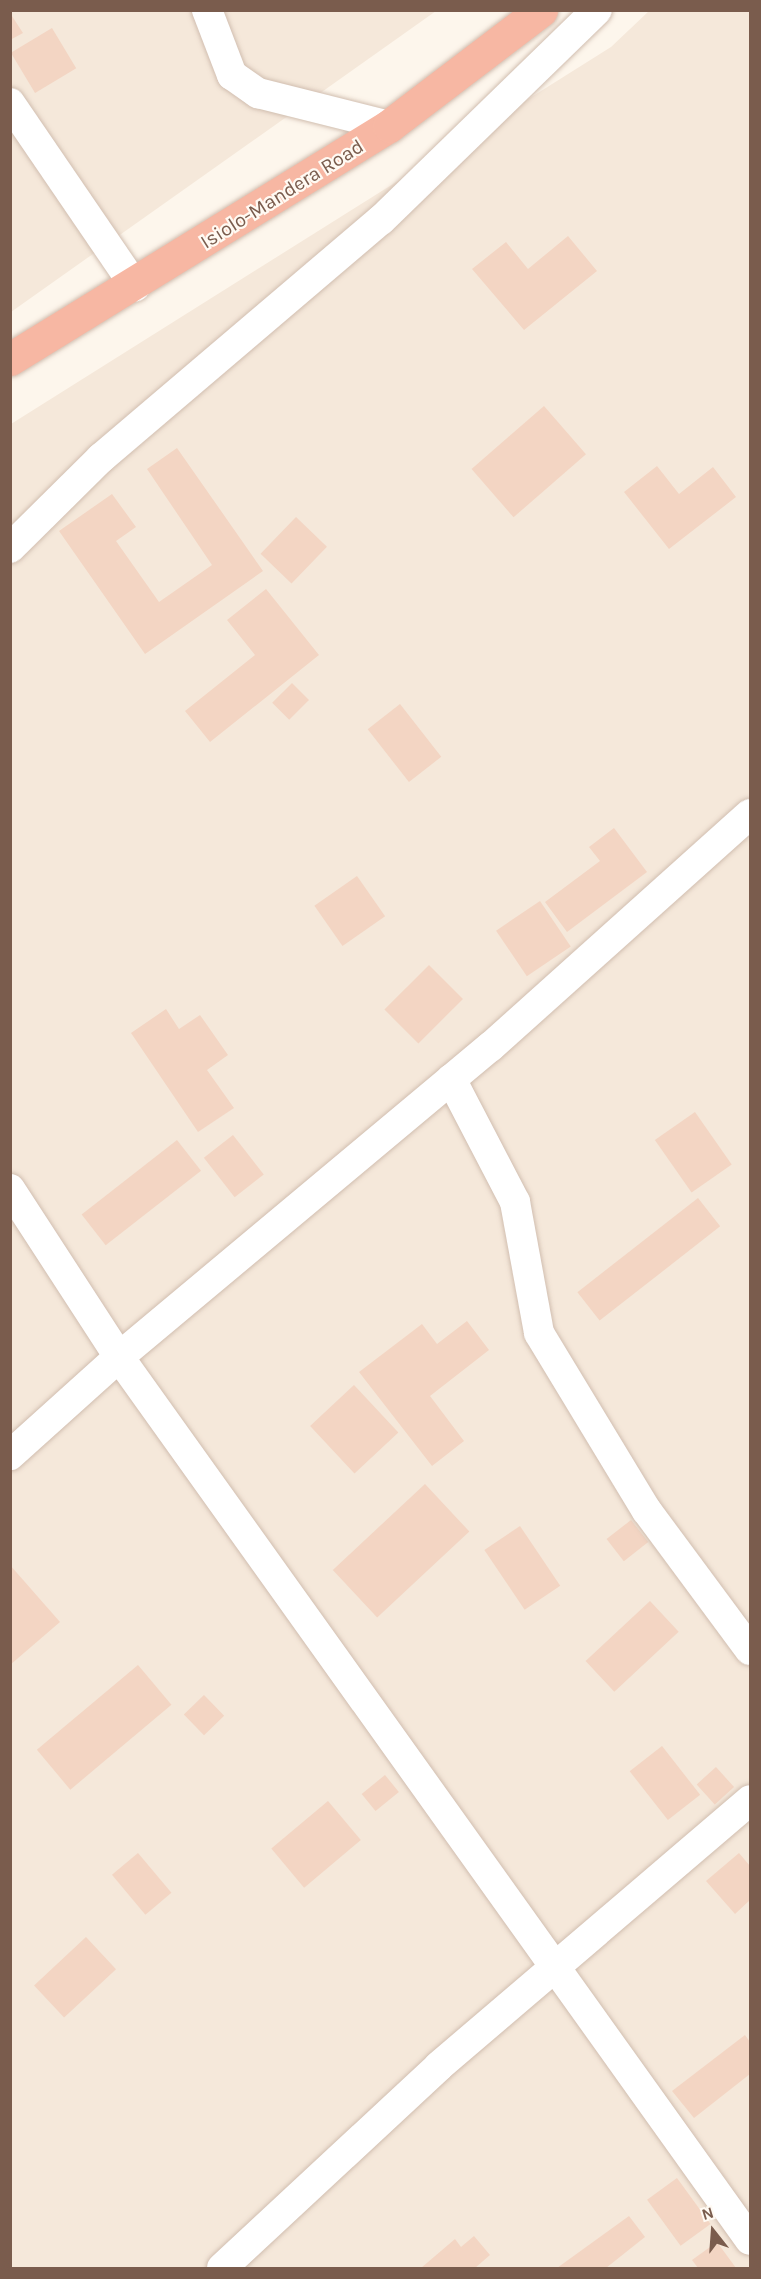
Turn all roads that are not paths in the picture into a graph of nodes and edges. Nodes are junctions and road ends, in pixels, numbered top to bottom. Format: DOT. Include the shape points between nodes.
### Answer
graph roads {
  1 [pos="207,10"];
  2 [pos="541,10"];
  3 [pos="597,10"];
  4 [pos="10,103"];
  5 [pos="389,126"];
  6 [pos="135,286"];
  7 [pos="10,359"];
  8 [pos="10,549"];
  9 [pos="750,814"];
  10 [pos="451,1079"];
  11 [pos="10,1189"];
  12 [pos="119,1357"];
  13 [pos="10,1455"];
  14 [pos="750,1650"];
  15 [pos="750,1800"];
  16 [pos="554,1966"];
  17 [pos="750,2240"];
  18 [pos="222,2268"];
  1 -- 5 [label="street" via="232,75 258,93"];
  2 -- 5 [label="highway, Isiolo-Mandera Road"];
  3 -- 8 [label="street" via="381,220 101,458"];
  4 -- 6 [label="street"];
  5 -- 6 [label="highway, Isiolo-Mandera Road"];
  6 -- 7 [label="highway, Isiolo-Mandera Road"];
  9 -- 10 [label="street"];
  10 -- 12 [label="street"];
  10 -- 14 [label="street" via="515,1202 539,1333 647,1510"];
  11 -- 12 [label="street"];
  12 -- 13 [label="street"];
  12 -- 16 [label="street"];
  15 -- 16 [label="street"];
  16 -- 17 [label="street"];
  16 -- 18 [label="street"];
}
